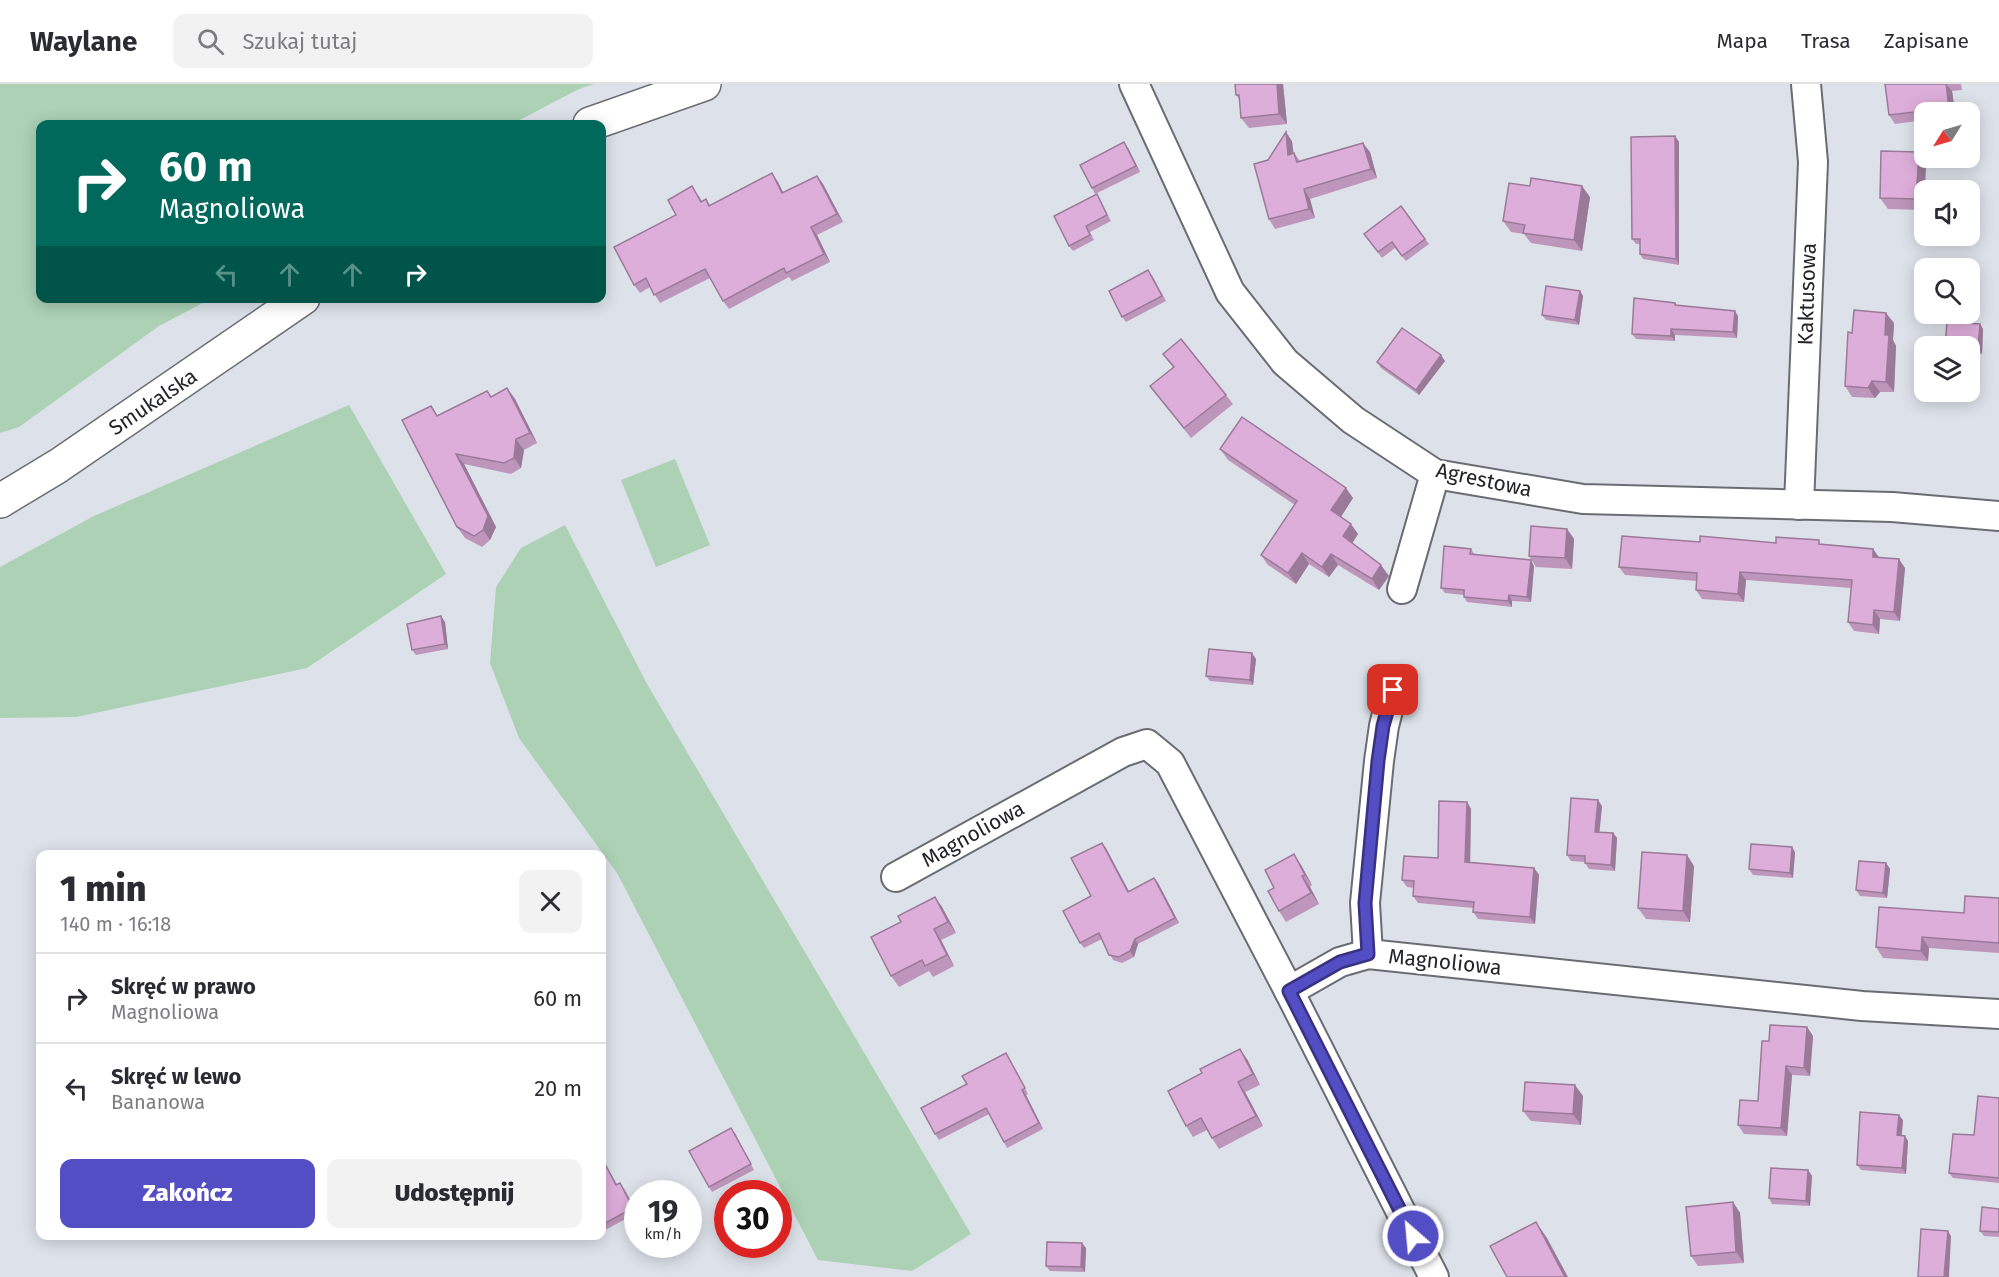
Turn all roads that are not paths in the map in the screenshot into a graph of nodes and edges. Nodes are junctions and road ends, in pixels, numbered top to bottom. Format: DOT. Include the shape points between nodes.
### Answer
graph roads {
  1 [pos="704,84"];
  2 [pos="1134,84"];
  3 [pos="1806,84"];
  4 [pos="601,120"];
  5 [pos="296,303"];
  6 [pos="1435,474"];
  7 [pos="0,501"];
  8 [pos="1798,505"];
  9 [pos="1999,516"];
  10 [pos="1402,588"];
  11 [pos="1393,690"];
  12 [pos="896,877"];
  13 [pos="1368,954"];
  14 [pos="1289,991"];
  15 [pos="1999,1014"];
  16 [pos="1434,1277"];
  1 -- 4 [label="street"];
  2 -- 6 [label="street, Agrestowa" via="1230,292 1285,362 1353,420"];
  3 -- 8 [label="street, Kaktusowa" via="1813,162"];
  5 -- 7 [label="street, Smukalska" via="58,466"];
  6 -- 8 [label="street, Agrestowa" via="1583,499"];
  6 -- 10 [label="street"];
  8 -- 9 [label="street, Agrestowa" via="1892,507"];
  11 -- 13 [label="street" via="1378,761 1365,903"];
  12 -- 14 [label="street, Magnoliowa" via="1123,752 1147,744 1170,763"];
  13 -- 14 [label="street, Magnoliowa" via="1340,962"];
  13 -- 15 [label="street, Magnoliowa" via="1862,1006"];
  14 -- 16 [label="street"];
}
